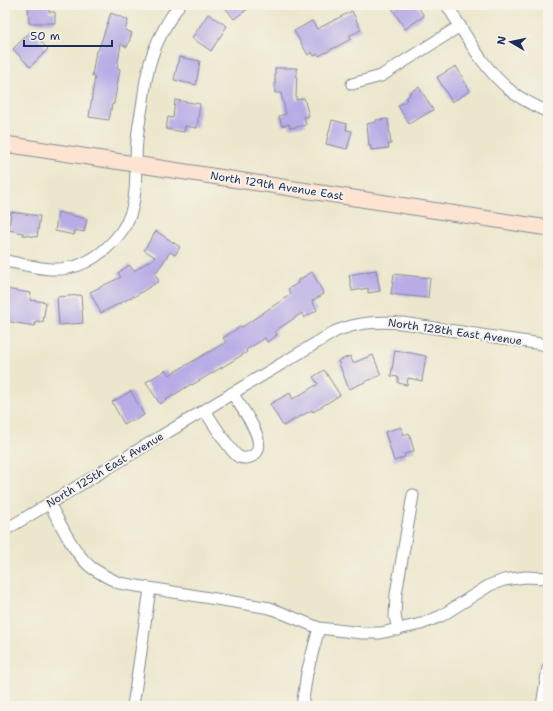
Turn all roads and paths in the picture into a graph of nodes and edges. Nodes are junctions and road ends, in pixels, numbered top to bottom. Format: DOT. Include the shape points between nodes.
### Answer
graph roads {
  1 [pos="179,5"];
  2 [pos="447,5"];
  3 [pos="460,26"];
  4 [pos="352,84"];
  5 [pos="548,112"];
  6 [pos="5,144"];
  7 [pos="136,164"];
  8 [pos="548,228"];
  9 [pos="5,261"];
  10 [pos="318,342"];
  11 [pos="548,345"];
  12 [pos="232,393"];
  13 [pos="204,410"];
  14 [pos="413,496"];
  15 [pos="49,503"];
  16 [pos="5,530"];
  17 [pos="548,578"];
  18 [pos="150,589"];
  19 [pos="319,628"];
  20 [pos="398,630"];
  21 [pos="548,668"];
  22 [pos="133,706"];
  23 [pos="302,706"];
  24 [pos="542,706"];
  1 -- 7 [label="street" via="160,36 148,70 137,135"];
  2 -- 3 [label="street"];
  3 -- 4 [label="street" via="381,76"];
  3 -- 5 [label="street" via="477,53 506,86 532,105"];
  6 -- 7 [label="main road, North 129th Avenue East"];
  7 -- 8 [label="main road, North 129th Avenue East"];
  7 -- 9 [label="street" via="136,190 129,219 119,236 94,258 84,264 59,269"];
  10 -- 11 [label="street, North 128th East Avenue" via="350,326 381,321"];
  10 -- 12 [label="street, North 125th East Avenue"];
  12 -- 13 [label="street, North 125th East Avenue"];
  12 -- 13 [label="street" via="258,434 260,446 255,454 248,458 239,456"];
  13 -- 15 [label="street, North 125th East Avenue"];
  14 -- 20 [label="street" via="396,594"];
  15 -- 16 [label="street, North 125th East Avenue"];
  15 -- 18 [label="street" via="77,551 91,567 120,584"];
  17 -- 20 [label="street" via="525,577 504,580 490,585 441,616"];
  18 -- 19 [label="street" via="270,608"];
  18 -- 22 [label="street"];
  19 -- 20 [label="street" via="362,633"];
  19 -- 23 [label="street" via="307,672"];
  21 -- 24 [label="street"];
}
